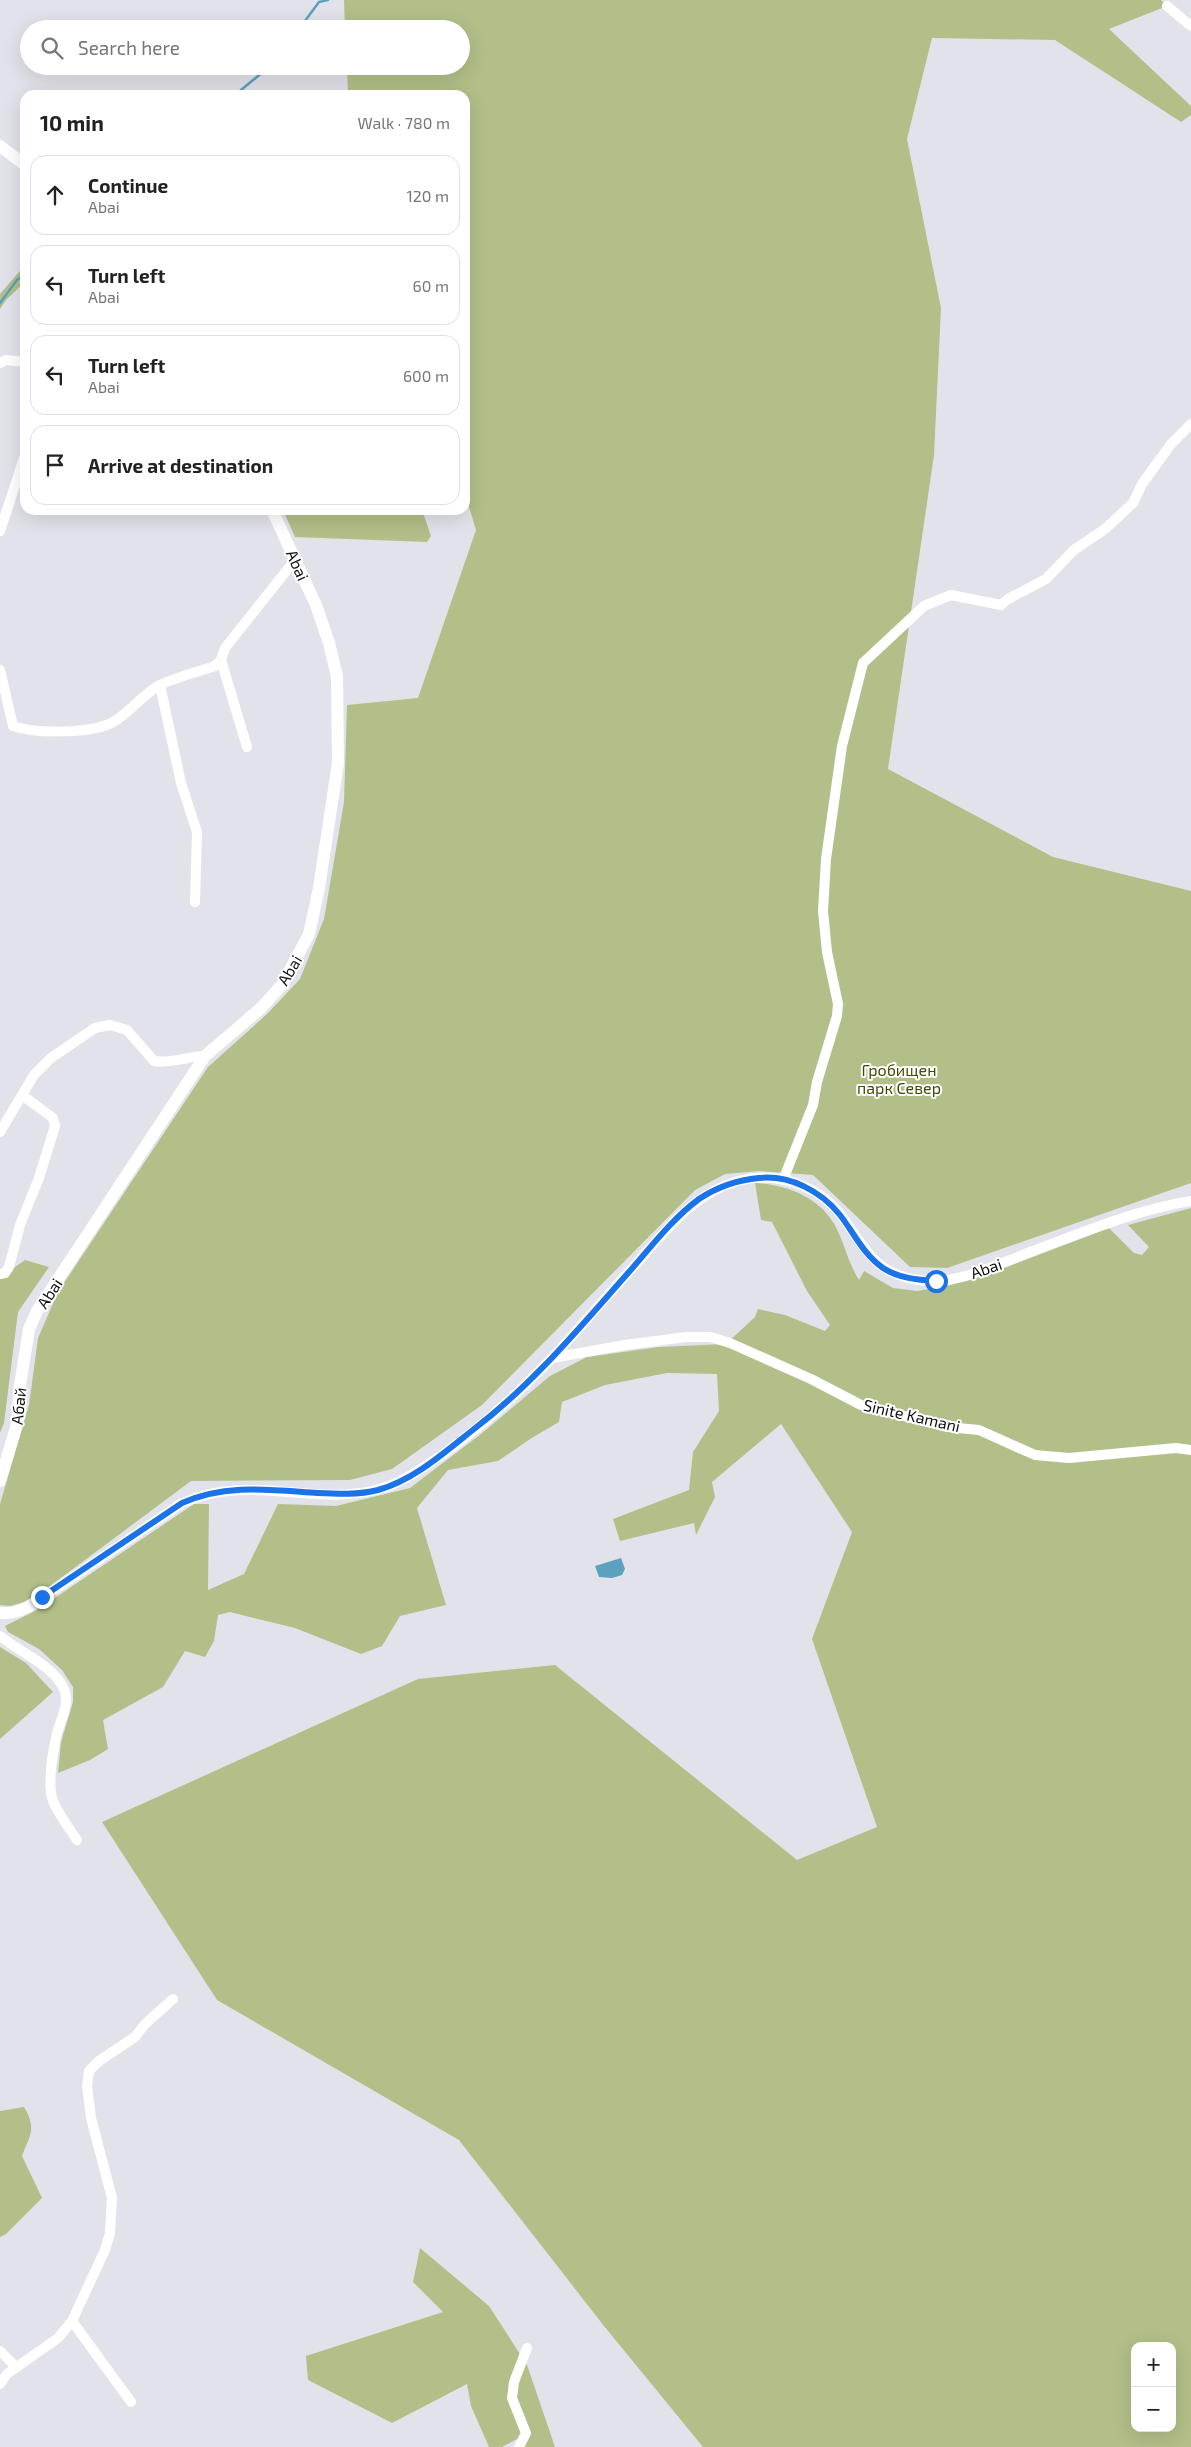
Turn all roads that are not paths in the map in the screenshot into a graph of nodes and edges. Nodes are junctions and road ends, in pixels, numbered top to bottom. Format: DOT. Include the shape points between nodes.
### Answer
graph roads {
  1 [pos="1167,6"];
  2 [pos="1191,26"];
  3 [pos="0,146"];
  4 [pos="20,161"];
  5 [pos="20,361"];
  6 [pos="0,363"];
  7 [pos="1191,424"];
  8 [pos="20,470"];
  9 [pos="274,515"];
  10 [pos="0,531"];
  11 [pos="295,560"];
  12 [pos="221,660"];
  13 [pos="0,670"];
  14 [pos="160,685"];
  15 [pos="247,747"];
  16 [pos="195,902"];
  17 [pos="205,1056"];
  18 [pos="22,1095"];
  19 [pos="0,1132"];
  20 [pos="783,1180"];
  21 [pos="1191,1201"];
  22 [pos="0,1274"];
  23 [pos="552,1358"];
  24 [pos="1191,1450"];
  25 [pos="0,1480"];
  26 [pos="36,1602"];
  27 [pos="0,1613"];
  28 [pos="0,1636"];
  29 [pos="77,1840"];
  30 [pos="173,1999"];
  31 [pos="72,2320"];
  32 [pos="527,2348"];
  33 [pos="0,2351"];
  34 [pos="16,2367"];
  35 [pos="0,2384"];
  36 [pos="132,2402"];
  37 [pos="519,2447"];
  1 -- 2 [label="street"];
  3 -- 4 [label="street"];
  5 -- 6 [label="street" via="6,360"];
  7 -- 20 [label="street" via="1171,444 1142,484 1133,503 1105,529 1074,550 1046,579 1001,605 950,595 924,606 863,663 842,746 826,859 823,911 827,952 838,1004 837,1016 813,1105"];
  8 -- 10 [label="street"];
  9 -- 11 [label="street, Abai"];
  11 -- 12 [label="street" via="225,648"];
  11 -- 17 [label="street, Abai" via="329,642 339,703 338,763 319,888 309,934 282,984 260,1009"];
  12 -- 14 [label="street" via="215,666"];
  12 -- 15 [label="street"];
  13 -- 14 [label="street" via="13,726 21,729 62,732 114,722"];
  14 -- 16 [label="street" via="181,782 197,832"];
  17 -- 18 [label="street" via="154,1061 127,1030 110,1025 95,1028 51,1058 34,1075"];
  17 -- 25 [label="street, Абай" via="37,1311 30,1329 18,1392 18,1421"];
  18 -- 19 [label="street"];
  18 -- 22 [label="street" via="53,1118 54,1126 39,1178 20,1224 9,1267"];
  20 -- 21 [label="street, Abai" via="805,1186 823,1198 840,1214 857,1242 885,1269 918,1280 936,1281 956,1278 1136,1214"];
  20 -- 23 [label="street, Abai" via="741,1180 722,1186 700,1199 675,1220"];
  23 -- 24 [label="street, Sinite Kamani" via="625,1345 710,1337 810,1379 861,1405 947,1427 980,1430 1035,1455 1069,1458 1176,1448"];
  23 -- 26 [label="street, Abai" via="476,1428 403,1480 377,1490 349,1494 252,1488 200,1495 182,1503"];
  26 -- 27 [label="street" via="28,1608"];
  28 -- 29 [label="street" via="55,1676 64,1689 65,1714 51,1769 53,1800"];
  30 -- 31 [label="street" via="135,2037 89,2071 87,2086 91,2118 112,2198 110,2233"];
  31 -- 34 [label="street" via="58,2338"];
  31 -- 36 [label="street"];
  32 -- 37 [label="street" via="514,2382 512,2398 526,2433"];
  33 -- 34 [label="street"];
  34 -- 35 [label="street"];
}
